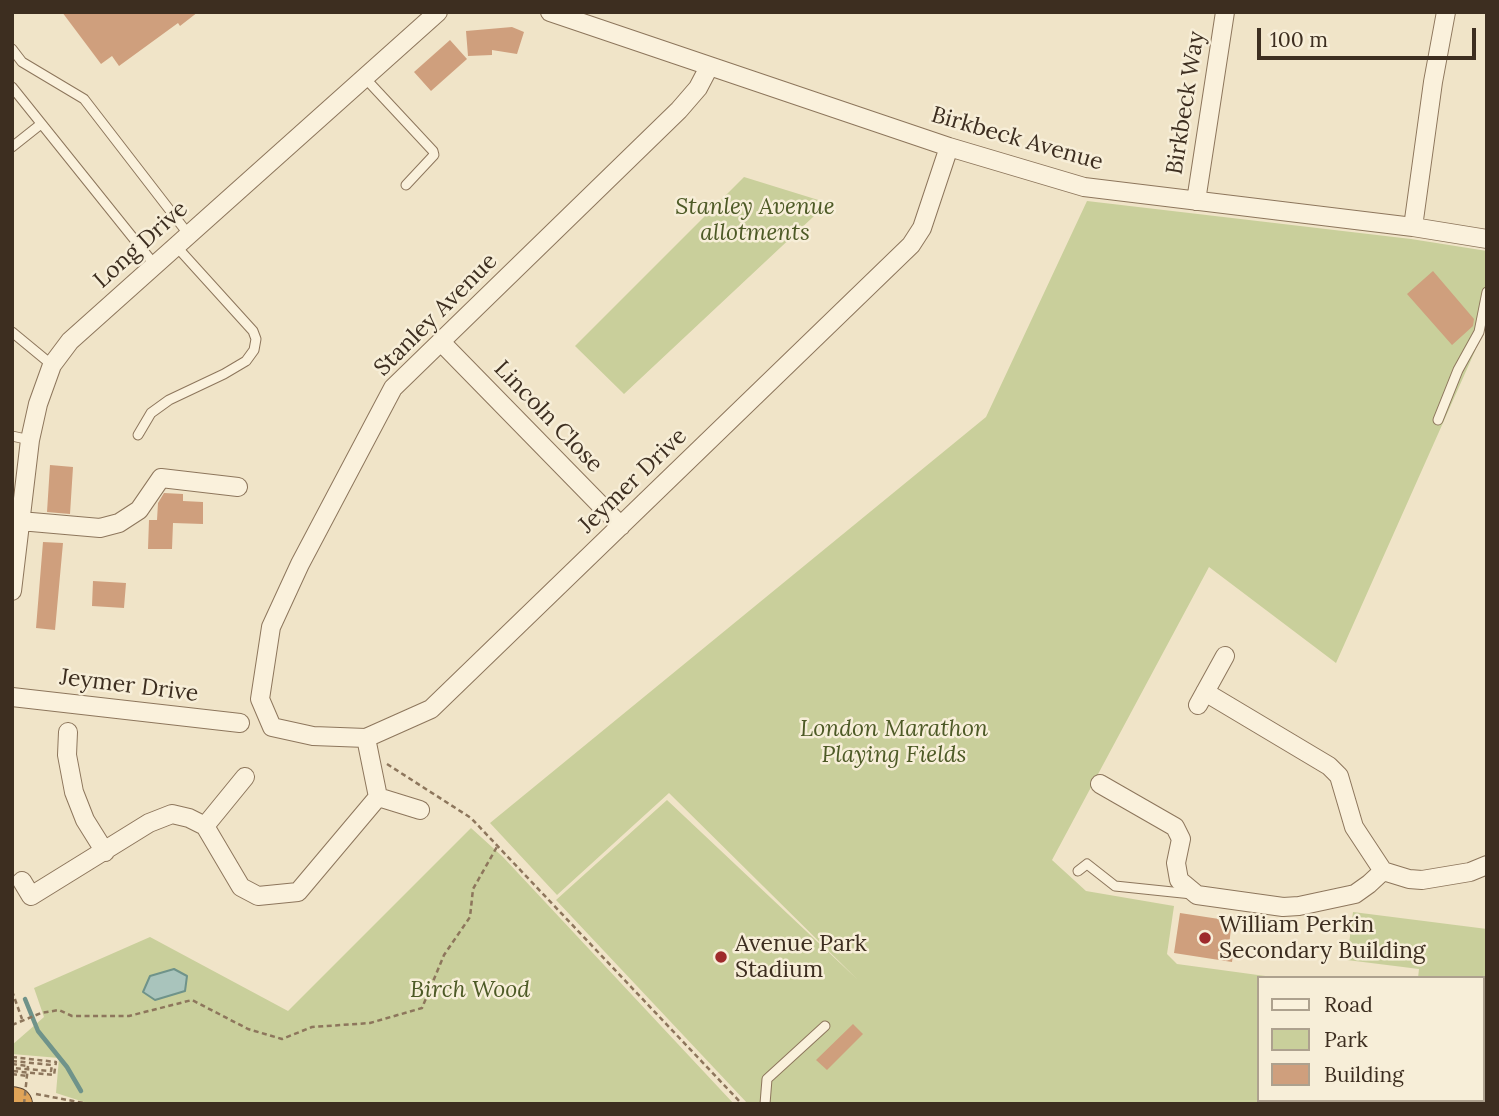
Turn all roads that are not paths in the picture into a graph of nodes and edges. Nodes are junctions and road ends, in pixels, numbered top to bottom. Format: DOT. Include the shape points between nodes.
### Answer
graph roads {
  1 [pos="438,12"];
  2 [pos="550,12"];
  3 [pos="1225,12"];
  4 [pos="1446,12"];
  5 [pos="12,49"];
  6 [pos="709,66"];
  7 [pos="365,78"];
  8 [pos="12,87"];
  9 [pos="41,124"];
  10 [pos="12,147"];
  11 [pos="949,147"];
  12 [pos="406,185"];
  13 [pos="1196,201"];
  14 [pos="1413,227"];
  15 [pos="1487,239"];
  16 [pos="183,240"];
  17 [pos="154,264"];
  18 [pos="1487,292"];
  19 [pos="12,332"];
  20 [pos="441,342"];
  21 [pos="52,365"];
  22 [pos="1438,421"];
  23 [pos="138,435"];
  24 [pos="21,438"];
  25 [pos="238,487"];
  26 [pos="20,522"];
  27 [pos="621,526"];
  28 [pos="12,591"];
  29 [pos="1225,656"];
  30 [pos="12,697"];
  31 [pos="240,723"];
  32 [pos="272,727"];
  33 [pos="68,732"];
  34 [pos="366,738"];
  35 [pos="245,777"];
  36 [pos="1100,784"];
  37 [pos="378,797"];
  38 [pos="420,810"];
  39 [pos="205,826"];
  40 [pos="105,852"];
  41 [pos="1487,865"];
  42 [pos="1078,871"];
  43 [pos="1383,871"];
  44 [pos="22,881"];
  45 [pos="1197,895"];
  46 [pos="825,1026"];
  47 [pos="765,1104"];
  1 -- 7 [label="street, Long Drive"];
  2 -- 6 [label="street, Birkbeck Avenue"];
  3 -- 13 [label="street, Birkbeck Way"];
  4 -- 14 [label="street"];
  5 -- 16 [label="lane" via="22,62 84,99"];
  6 -- 11 [label="street, Birkbeck Avenue"];
  6 -- 20 [label="street, Stanley Avenue" via="679,110"];
  7 -- 12 [label="lane" via="433,152"];
  7 -- 16 [label="street, Long Drive"];
  8 -- 9 [label="lane"];
  9 -- 10 [label="lane"];
  9 -- 17 [label="lane"];
  11 -- 13 [label="street, Birkbeck Avenue" via="1084,187"];
  11 -- 27 [label="street, Jeymer Drive" via="922,228 911,245"];
  13 -- 14 [label="street, Birkbeck Avenue"];
  14 -- 15 [label="street, Birkbeck Avenue"];
  16 -- 17 [label="street, Long Drive"];
  16 -- 23 [label="lane" via="253,331 254,350 246,361 151,413"];
  17 -- 21 [label="street, Long Drive" via="70,341"];
  18 -- 22 [label="lane" via="1479,332"];
  19 -- 21 [label="lane"];
  20 -- 27 [label="street, Lincoln Close"];
  20 -- 32 [label="street, Stanley Avenue" via="394,388 271,627 260,699"];
  21 -- 24 [label="street, Long Drive"];
  24 -- 26 [label="street, Long Drive"];
  25 -- 26 [label="street" via="161,478 139,510 99,533"];
  26 -- 28 [label="street, Long Drive"];
  27 -- 34 [label="street, Jeymer Drive" via="431,709"];
  29 -- 43 [label="street" via="1201,698 1329,766 1339,776 1354,827"];
  30 -- 31 [label="street, Jeymer Drive"];
  32 -- 34 [label="street, Jeymer Drive" via="313,736"];
  33 -- 40 [label="street" via="74,792"];
  34 -- 37 [label="street"];
  35 -- 39 [label="street"];
  36 -- 45 [label="street" via="1175,827 1181,839 1176,863 1179,880"];
  37 -- 38 [label="street"];
  37 -- 39 [label="street" via="298,892 258,895 241,887"];
  39 -- 40 [label="street" via="172,814 149,823"];
  40 -- 44 [label="street" via="32,897"];
  41 -- 43 [label="street" via="1422,880"];
  42 -- 45 [label="lane" via="1087,864 1115,886"];
  43 -- 45 [label="street" via="1355,894 1299,906"];
  46 -- 47 [label="lane" via="767,1079"];
}
